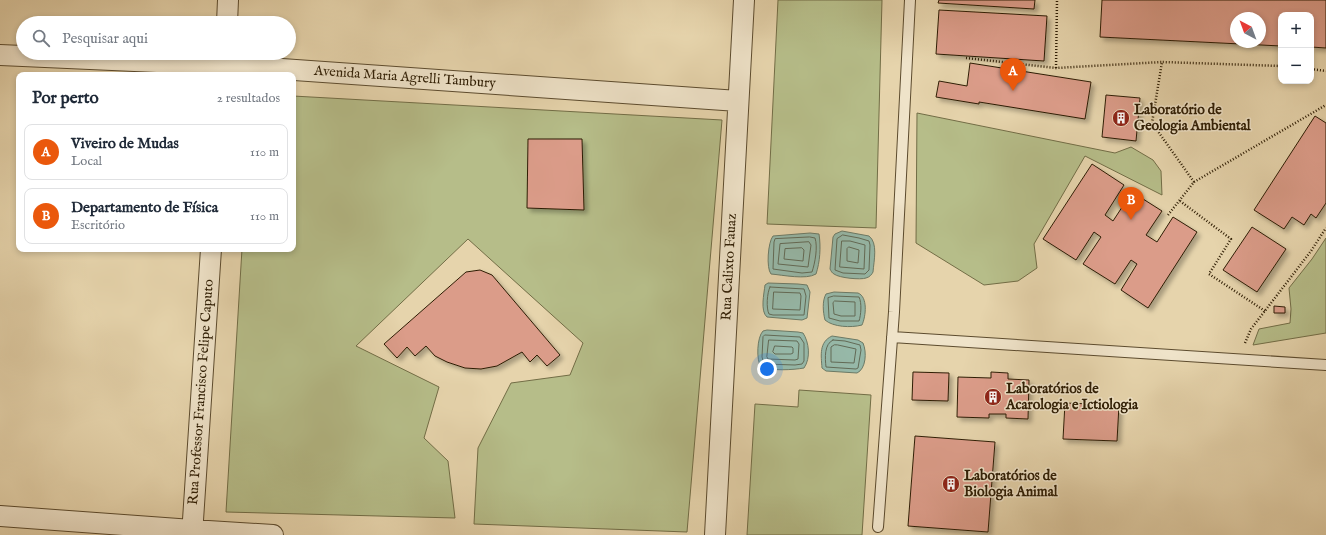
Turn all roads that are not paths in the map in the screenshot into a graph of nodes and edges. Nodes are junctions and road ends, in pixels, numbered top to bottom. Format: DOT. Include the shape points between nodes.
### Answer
graph roads {
  1 [pos="228,0"];
  2 [pos="744,0"];
  3 [pos="910,0"];
  4 [pos="227,16"];
  5 [pos="0,55"];
  6 [pos="16,56"];
  7 [pos="124,60"];
  8 [pos="224,64"];
  9 [pos="738,101"];
  10 [pos="211,252"];
  11 [pos="892,337"];
  12 [pos="1326,365"];
  13 [pos="0,516"];
  14 [pos="878,527"];
  15 [pos="192,533"];
  16 [pos="273,535"];
  17 [pos="715,535"];
  1 -- 4 [label="street"];
  2 -- 9 [label="street, Rua Calixto Fauaz"];
  3 -- 11 [label="lane"];
  5 -- 6 [label="street, Avenida Maria Agrelli Tambury"];
  7 -- 8 [label="street, Avenida Maria Agrelli Tambury"];
  8 -- 9 [label="street, Avenida Maria Agrelli Tambury"];
  9 -- 17 [label="street, Rua Calixto Fauaz"];
  10 -- 15 [label="street, Rua Professor Francisco Felipe Caputo"];
  11 -- 12 [label="lane"];
  11 -- 14 [label="lane"];
  13 -- 15 [label="street"];
  15 -- 16 [label="street"];
}
